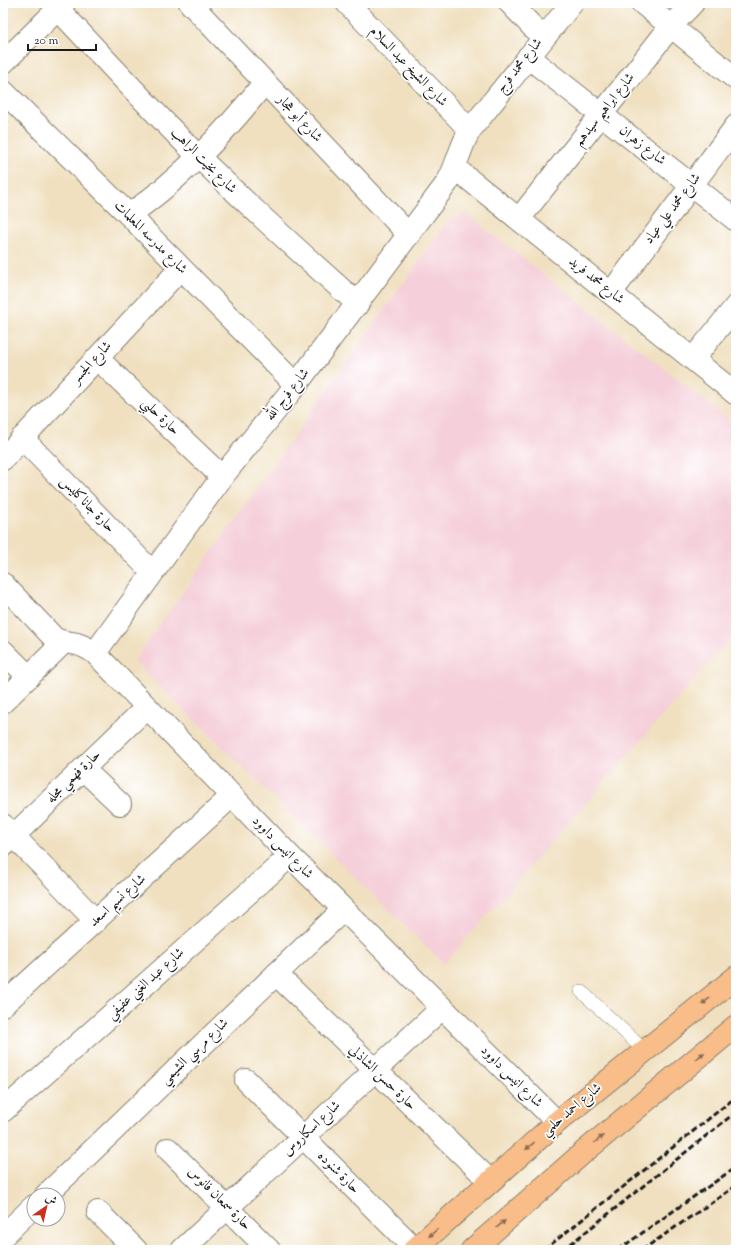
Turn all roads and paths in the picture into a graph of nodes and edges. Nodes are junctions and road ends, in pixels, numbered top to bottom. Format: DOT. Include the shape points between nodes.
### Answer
graph roads {
  1 [pos="190,3"];
  2 [pos="347,3"];
  3 [pos="510,3"];
  4 [pos="572,3"];
  5 [pos="642,3"];
  6 [pos="693,3"];
  7 [pos="61,6"];
  8 [pos="671,26"];
  9 [pos="543,38"];
  10 [pos="528,57"];
  11 [pos="3,62"];
  12 [pos="736,79"];
  13 [pos="264,82"];
  14 [pos="3,92"];
  15 [pos="601,114"];
  16 [pos="736,126"];
  17 [pos="470,130"];
  18 [pos="199,158"];
  19 [pos="455,168"];
  20 [pos="691,185"];
  21 [pos="129,215"];
  22 [pos="519,219"];
  23 [pos="736,220"];
  24 [pos="409,235"];
  25 [pos="181,268"];
  26 [pos="611,292"];
  27 [pos="358,304"];
  28 [pos="736,306"];
  29 [pos="97,358"];
  30 [pos="693,359"];
  31 [pos="296,385"];
  32 [pos="736,394"];
  33 [pos="22,438"];
  34 [pos="3,459"];
  35 [pos="222,477"];
  36 [pos="152,572"];
  37 [pos="3,584"];
  38 [pos="64,642"];
  39 [pos="3,651"];
  40 [pos="95,653"];
  41 [pos="29,677"];
  42 [pos="3,702"];
  43 [pos="146,708"];
  44 [pos="83,769"];
  45 [pos="232,796"];
  46 [pos="120,804"];
  47 [pos="6,836"];
  48 [pos="290,856"];
  49 [pos="343,910"];
  50 [pos="96,921"];
  51 [pos="276,974"];
  52 [pos="736,977"];
  53 [pos="581,991"];
  54 [pos="3,1005"];
  55 [pos="442,1008"];
  56 [pos="736,1026"];
  57 [pos="645,1051"];
  58 [pos="375,1071"];
  59 [pos="246,1080"];
  60 [pos="3,1111"];
  61 [pos="557,1122"];
  62 [pos="303,1138"];
  63 [pos="168,1149"];
  64 [pos="490,1181"];
  65 [pos="54,1187"];
  66 [pos="227,1208"];
  67 [pos="98,1212"];
  68 [pos="26,1214"];
  69 [pos="3,1236"];
  70 [pos="414,1249"];
  71 [pos="136,1250"];
  72 [pos="182,1250"];
  73 [pos="269,1250"];
  74 [pos="472,1250"];
  1 -- 13 [label="street, شارع أبو هجار"];
  2 -- 17 [label="street, شارع الشيخ عبد السلام"];
  3 -- 9 [label="street"];
  4 -- 9 [label="street, شارع محمد فرج"];
  5 -- 8 [label="street"];
  6 -- 8 [label="street, شارع ابراهيم سيدهم"];
  7 -- 11 [label="street"];
  7 -- 18 [label="street, شارع بخيت الراهب"];
  8 -- 12 [label="street"];
  8 -- 15 [label="street, شارع ابراهيم سيدهم"];
  9 -- 10 [label="street, شارع محمد فرج"];
  10 -- 15 [label="street, شارع زهران"];
  10 -- 17 [label="street, شارع محمد فرج"];
  13 -- 18 [label="street" via="232,124"];
  13 -- 24 [label="street, شارع أبو هجار"];
  14 -- 21 [label="street, شارع مدرسه المعلمات"];
  15 -- 20 [label="street, شارع زهران"];
  15 -- 22 [label="street, شارع ابراهيم سيدهم"];
  16 -- 20 [label="street, شارع محمد علي عياد"];
  17 -- 19 [label="street, شارع فرج الله"];
  18 -- 21 [label="street" via="152,199"];
  18 -- 27 [label="street, شارع بخيت الراهب"];
  19 -- 22 [label="street, شارع محمد فريد"];
  19 -- 24 [label="street, شارع فرج الله"];
  20 -- 23 [label="street, شارع زهران"];
  20 -- 26 [label="street, شارع محمد علي عياد"];
  21 -- 25 [label="street, شارع مدرسه المعلمات"];
  22 -- 26 [label="street, شارع محمد فريد"];
  24 -- 27 [label="street, شارع فرج الله"];
  25 -- 29 [label="street, شارع الجسر"];
  25 -- 31 [label="street, شارع مدرسه المعلمات"];
  26 -- 30 [label="street, شارع محمد فريد"];
  27 -- 31 [label="street, شارع فرج الله"];
  28 -- 30 [label="street"];
  29 -- 33 [label="street, شارع الجسر"];
  29 -- 35 [label="street, حارة حلبي"];
  30 -- 32 [label="street, شارع محمد فريد"];
  31 -- 35 [label="street, شارع فرج الله"];
  33 -- 34 [label="street, شارع الجسر"];
  33 -- 36 [label="street, حارة جاناكليس"];
  35 -- 36 [label="street, شارع فرج الله"];
  36 -- 40 [label="street, شارع فرج الله"];
  37 -- 38 [label="street, شارع انيس داوود" via="49,633 60,642"];
  38 -- 40 [label="street, شارع انيس داوود" via="86,647"];
  38 -- 41 [label="street"];
  39 -- 41 [label="street"];
  40 -- 43 [label="street, شارع انيس داوود"];
  41 -- 42 [label="street"];
  43 -- 44 [label="street, حارة فهمي مجله"];
  43 -- 45 [label="street, شارع انيس داوود"];
  44 -- 46 [label="street"];
  44 -- 47 [label="street, حارة فهمي مجله"];
  45 -- 48 [label="street, شارع انيس داوود"];
  45 -- 50 [label="street, شارع نسيم اسعد"];
  47 -- 50 [label="street"];
  48 -- 49 [label="street, شارع انيس داوود"];
  48 -- 60 [label="street, شارع عبد الغني عفيفي"];
  49 -- 51 [label="street, شارع مرسي الشيمي"];
  49 -- 55 [label="street, شارع انيس داوود"];
  50 -- 54 [label="street, شارع نسيم اسعد"];
  51 -- 58 [label="street, حارة حسن الشاذلي"];
  51 -- 65 [label="street, شارع مرسي الشيمي"];
  52 -- 57 [label="main road, شارع احمد حلمي, one-way"];
  53 -- 57 [label="lane"];
  55 -- 58 [label="street, شارع اسكاروس"];
  55 -- 61 [label="street, شارع انيس داوود"];
  74 -- 56 [label="main road, one-way" via="584,1152"];
  57 -- 61 [label="main road, شارع احمد حلمي"];
  58 -- 62 [label="street, شارع اسكاروس"];
  58 -- 64 [label="street, حارة حسن الشاذلي"];
  59 -- 62 [label="street, حارة شنوده"];
  61 -- 64 [label="main road, شارع احمد حلمي, one-way"];
  62 -- 66 [label="street, شارع اسكاروس"];
  62 -- 70 [label="street, حارة شنوده"];
  63 -- 66 [label="street, حارة سمعان فانوس"];
  64 -- 70 [label="main road, شارع احمد حلمي, one-way"];
  66 -- 72 [label="street, شارع اسكاروس"];
  66 -- 73 [label="street, حارة سمعان فانوس"];
  67 -- 71 [label="street"];
  68 -- 69 [label="street"];
}
